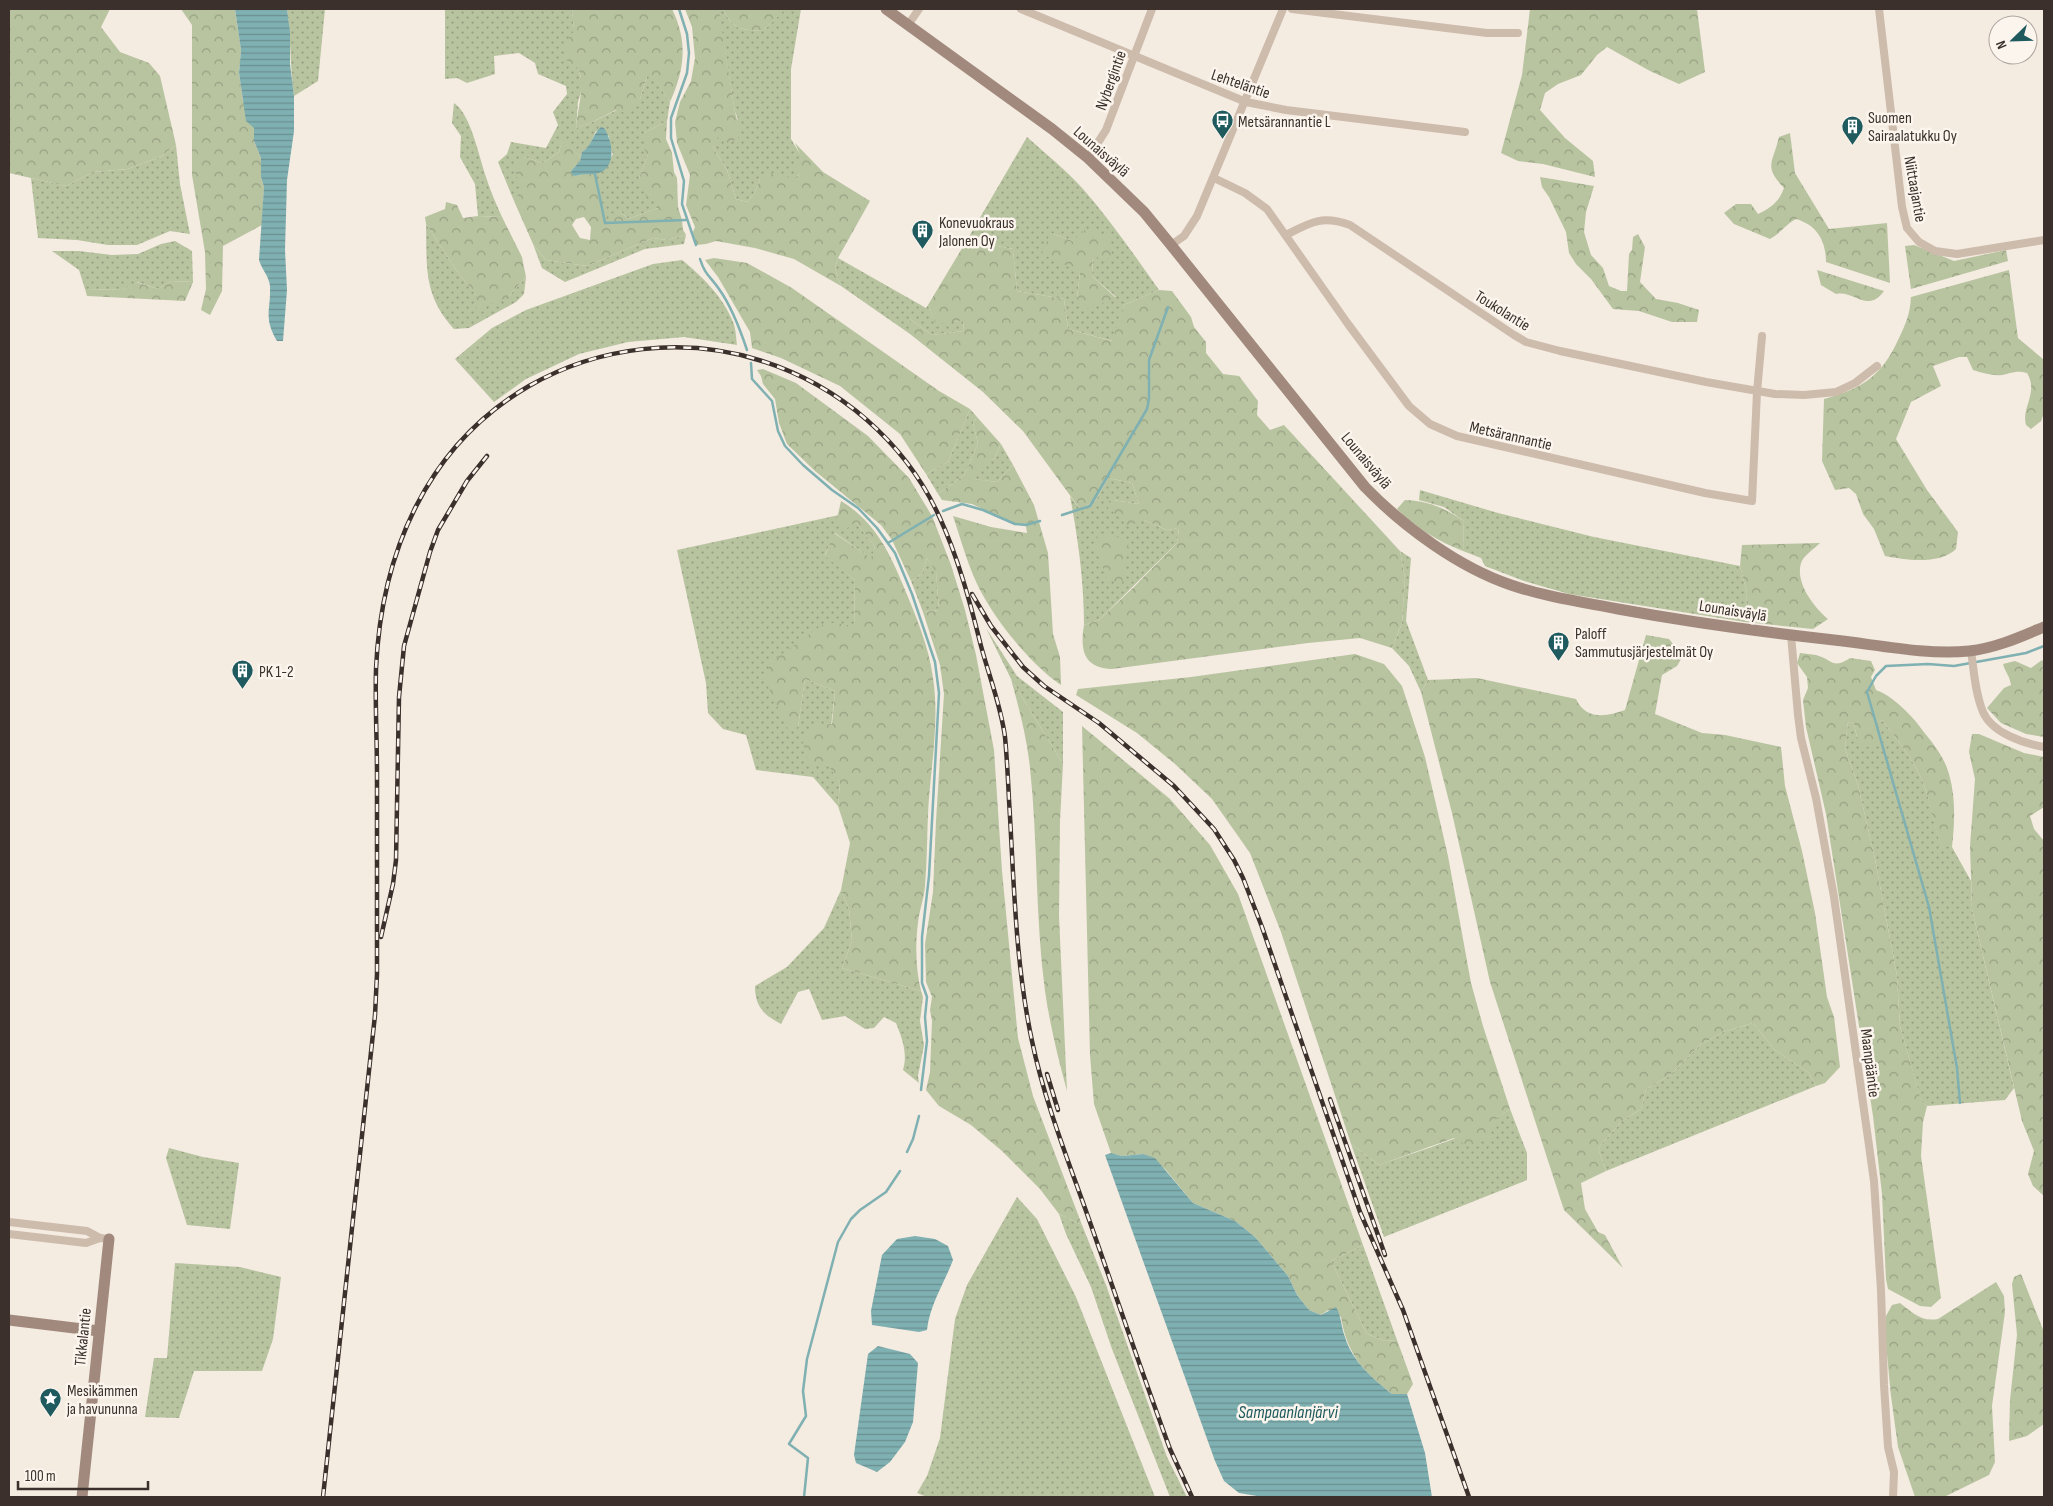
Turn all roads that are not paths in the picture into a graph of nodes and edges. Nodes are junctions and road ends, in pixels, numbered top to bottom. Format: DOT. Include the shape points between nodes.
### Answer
graph roads {
  1 [pos="886,9"];
  2 [pos="919,9"];
  3 [pos="1021,9"];
  4 [pos="1152,9"];
  5 [pos="1283,9"];
  6 [pos="1292,9"];
  7 [pos="1879,9"];
  8 [pos="908,26"];
  9 [pos="1518,33"];
  10 [pos="1134,55"];
  11 [pos="1246,102"];
  12 [pos="1465,132"];
  13 [pos="1088,158"];
  14 [pos="1214,178"];
  15 [pos="1286,235"];
  16 [pos="2044,240"];
  17 [pos="1171,245"];
  18 [pos="1762,336"];
  19 [pos="1877,366"];
  20 [pos="1757,392"];
  21 [pos="2044,626"];
  22 [pos="1791,635"];
  23 [pos="1971,651"];
  24 [pos="2044,747"];
  25 [pos="9,1222"];
  26 [pos="9,1234"];
  27 [pos="104,1239"];
  28 [pos="9,1320"];
  29 [pos="99,1331"];
  30 [pos="82,1497"];
  31 [pos="1893,1497"];
  1 -- 8 [label="street, Lounaisväylä"];
  2 -- 8 [label="street"];
  3 -- 10 [label="street, Lehteläntie"];
  4 -- 10 [label="street, Nybergintie"];
  5 -- 11 [label="street"];
  6 -- 9 [label="street" via="1487,33"];
  7 -- 16 [label="street, Niittaajantie" via="1907,228 1919,242 1935,251 1957,254"];
  8 -- 13 [label="street, Lounaisväylä"];
  10 -- 11 [label="street, Lehteläntie"];
  10 -- 13 [label="street, Nybergintie" via="1106,130"];
  11 -- 12 [label="street, Lehteläntie"];
  11 -- 14 [label="street"];
  13 -- 17 [label="street, Lounaisväylä" via="1144,212"];
  14 -- 15 [label="street, Metsärannantie" via="1245,193 1267,210"];
  14 -- 17 [label="street" via="1197,216 1184,236"];
  15 -- 20 [label="street, Toukolantie" via="1310,223 1335,220 1350,226 1526,342"];
  15 -- 20 [label="street, Metsärannantie" via="1409,406 1430,424 1458,436 1752,501"];
  17 -- 22 [label="street, Lounaisväylä" via="1365,487 1399,520 1429,542 1494,578 1554,598"];
  18 -- 20 [label="street, Metsärannantie"];
  19 -- 20 [label="street, Toukolantie" via="1855,383 1836,392 1804,395"];
  21 -- 23 [label="street, Lounaisväylä" via="1998,645"];
  22 -- 23 [label="street, Lounaisväylä" via="1941,652"];
  22 -- 31 [label="street, Maanpääntie" via="1799,723 1834,897 1874,1181"];
  23 -- 24 [label="street" via="1983,713 2005,734"];
  25 -- 27 [label="street" via="87,1231"];
  26 -- 27 [label="street" via="86,1243"];
  27 -- 29 [label="street, Tikkalantie"];
  28 -- 29 [label="street"];
  29 -- 30 [label="street, Tikkalantie"];
}
